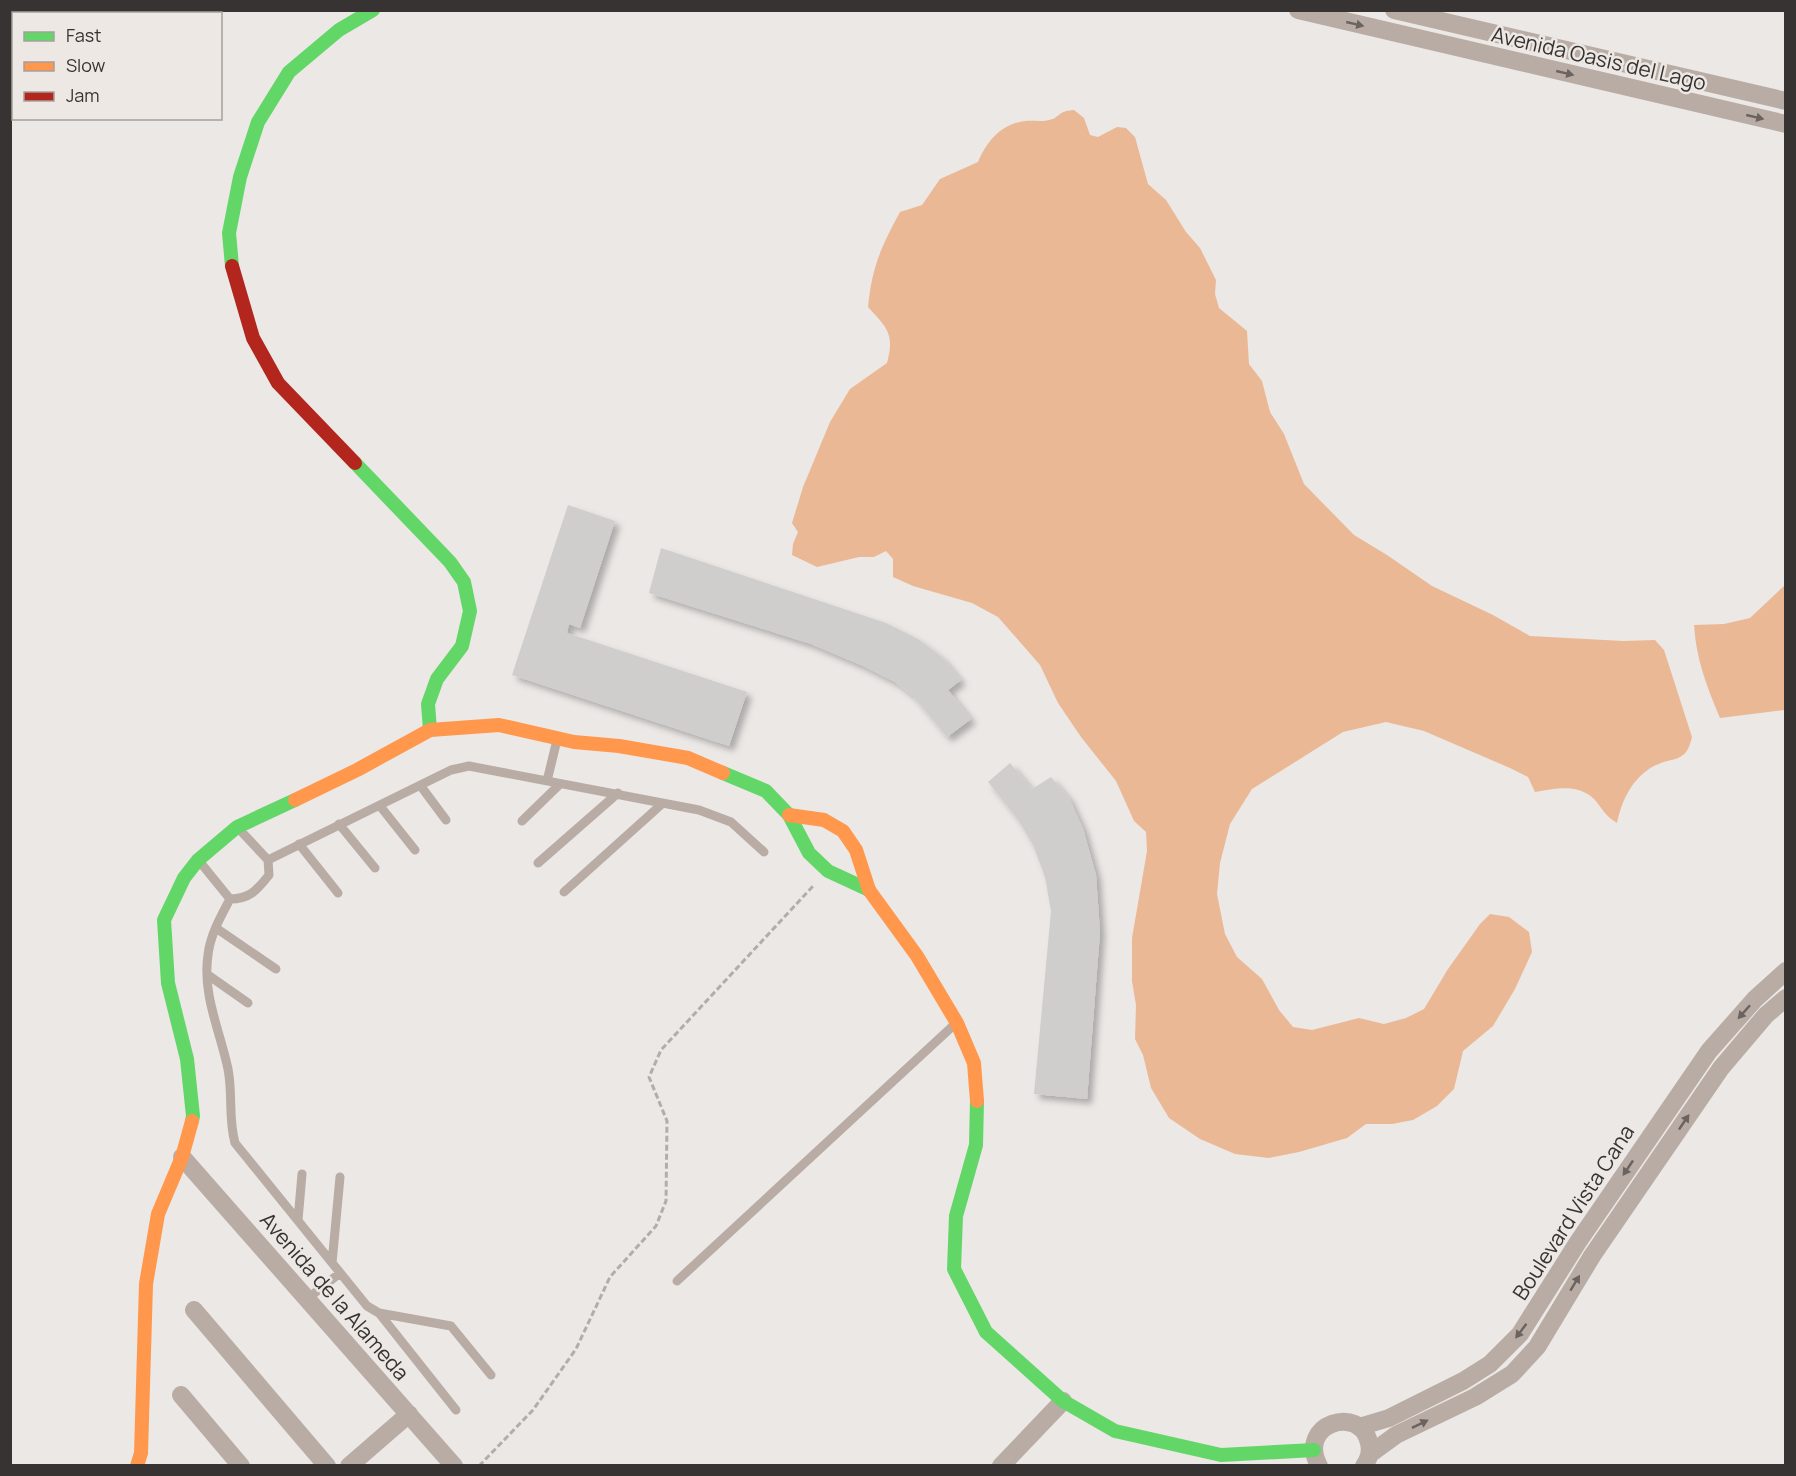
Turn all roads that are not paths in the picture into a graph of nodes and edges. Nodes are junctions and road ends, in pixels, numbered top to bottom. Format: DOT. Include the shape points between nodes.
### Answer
graph roads {
  1 [pos="373,10"];
  2 [pos="1394,10"];
  3 [pos="1306,11"];
  4 [pos="1462,18"];
  5 [pos="1541,45"];
  6 [pos="1455,47"];
  7 [pos="1536,66"];
  8 [pos="1719,86"];
  9 [pos="1785,101"];
  10 [pos="1714,108"];
  11 [pos="1785,124"];
  12 [pos="430,730"];
  13 [pos="557,739"];
  14 [pos="547,781"];
  15 [pos="420,784"];
  16 [pos="560,784"];
  17 [pos="618,793"];
  18 [pos="663,803"];
  19 [pos="380,806"];
  20 [pos="789,815"];
  21 [pos="446,820"];
  22 [pos="522,821"];
  23 [pos="339,824"];
  24 [pos="237,827"];
  25 [pos="299,844"];
  26 [pos="415,850"];
  27 [pos="764,852"];
  28 [pos="268,860"];
  29 [pos="198,861"];
  30 [pos="538,863"];
  31 [pos="375,868"];
  32 [pos="869,890"];
  33 [pos="338,892"];
  34 [pos="564,892"];
  35 [pos="230,899"];
  36 [pos="216,928"];
  37 [pos="276,969"];
  38 [pos="1785,971"];
  39 [pos="208,975"];
  40 [pos="1785,998"];
  41 [pos="248,1003"];
  42 [pos="957,1023"];
  43 [pos="182,1157"];
  44 [pos="302,1174"];
  45 [pos="340,1177"];
  46 [pos="298,1220"];
  47 [pos="332,1263"];
  48 [pos="340,1273"];
  49 [pos="677,1281"];
  50 [pos="307,1299"];
  51 [pos="194,1310"];
  52 [pos="379,1313"];
  53 [pos="491,1375"];
  54 [pos="181,1395"];
  55 [pos="1063,1401"];
  56 [pos="456,1410"];
  57 [pos="409,1414"];
  58 [pos="1359,1427"];
  59 [pos="1316,1457"];
  60 [pos="1367,1460"];
  61 [pos="137,1466"];
  62 [pos="242,1466"];
  63 [pos="327,1466"];
  64 [pos="349,1466"];
  65 [pos="454,1466"];
  66 [pos="1001,1466"];
  1 -- 12 [label="street" via="339,30 289,72 258,122 240,177 229,233 232,272 253,338 278,384 419,529 464,582 470,611 462,646 437,679 428,704"];
  2 -- 4 [label="street, Avenida Oasis del Lago"];
  3 -- 6 [label="street, Avenida Oasis del Lago, one-way"];
  4 -- 5 [label="street, Avenida Oasis del Lago"];
  4 -- 6 [label="street"];
  5 -- 7 [label="street"];
  5 -- 8 [label="street, Avenida Oasis del Lago"];
  6 -- 7 [label="street, Avenida Oasis del Lago"];
  7 -- 10 [label="street, Avenida Oasis del Lago, one-way"];
  8 -- 9 [label="street, Avenida Oasis del Lago"];
  8 -- 10 [label="street"];
  10 -- 11 [label="street, Avenida Oasis del Lago, one-way"];
  12 -- 13 [label="street" via="499,725"];
  12 -- 24 [label="street"];
  13 -- 14 [label="lane"];
  13 -- 20 [label="street" via="688,758 766,791"];
  14 -- 15 [label="lane" via="469,766"];
  14 -- 16 [label="lane"];
  15 -- 19 [label="lane"];
  15 -- 21 [label="lane"];
  16 -- 17 [label="lane"];
  16 -- 22 [label="lane"];
  17 -- 18 [label="lane"];
  17 -- 30 [label="lane"];
  18 -- 27 [label="lane" via="731,822"];
  18 -- 34 [label="lane"];
  19 -- 23 [label="lane"];
  19 -- 26 [label="lane"];
  20 -- 32 [label="street" via="809,853 828,871"];
  20 -- 32 [label="street" via="824,820 843,831 856,850"];
  23 -- 25 [label="lane"];
  23 -- 31 [label="lane"];
  24 -- 28 [label="lane"];
  24 -- 29 [label="street"];
  25 -- 28 [label="lane"];
  25 -- 33 [label="lane"];
  28 -- 35 [label="lane" via="269,875 259,888 244,899"];
  29 -- 35 [label="lane"];
  29 -- 43 [label="street" via="184,878 164,920 168,983 187,1059 193,1116"];
  32 -- 42 [label="street" via="917,956"];
  35 -- 36 [label="lane"];
  36 -- 37 [label="lane"];
  36 -- 39 [label="lane" via="208,954"];
  38 -- 58 [label="street, Boulevard Vista Cana, one-way" via="1709,1051 1520,1334 1490,1364 1463,1381 1389,1418"];
  39 -- 41 [label="lane"];
  39 -- 46 [label="lane" via="208,991 228,1071 230,1126 235,1143"];
  60 -- 40 [label="street, Boulevard Vista Cana, one-way" via="1396,1436 1475,1398 1512,1374 1537,1347 1592,1256 1721,1068"];
  42 -- 49 [label="lane"];
  42 -- 55 [label="street" via="974,1063 977,1103 976,1146 956,1216 954,1269 986,1332"];
  43 -- 50 [label="street, Avenida de la Alameda"];
  43 -- 61 [label="street" via="158,1214 146,1284 141,1453"];
  44 -- 46 [label="lane"];
  45 -- 47 [label="lane"];
  46 -- 47 [label="lane"];
  47 -- 48 [label="lane"];
  48 -- 50 [label="lane"];
  48 -- 52 [label="lane" via="367,1306"];
  50 -- 57 [label="street, Avenida de la Alameda"];
  51 -- 63 [label="street"];
  52 -- 53 [label="lane" via="451,1326"];
  52 -- 56 [label="lane"];
  54 -- 62 [label="street"];
  55 -- 59 [label="street" via="1115,1431 1221,1455"];
  55 -- 66 [label="street"];
  57 -- 64 [label="street"];
  57 -- 65 [label="street, Avenida de la Alameda"];
  58 -- 59 [label="street" via="1342,1421 1333,1423 1319,1433"];
  58 -- 60 [label="street" via="1368,1439"];
}
